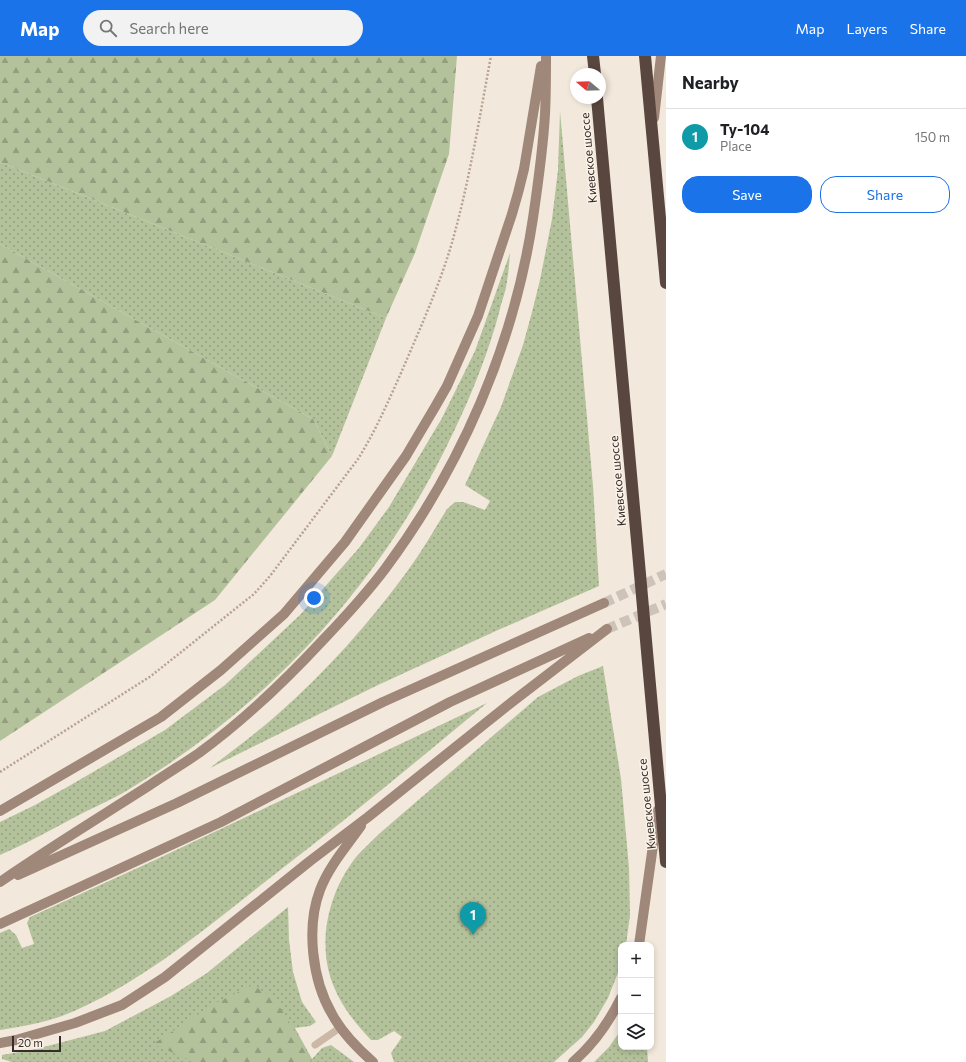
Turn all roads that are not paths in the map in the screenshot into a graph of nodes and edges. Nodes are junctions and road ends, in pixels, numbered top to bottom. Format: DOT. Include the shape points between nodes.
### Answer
graph roads {
  1 [pos="542,56"];
  2 [pos="546,56"];
  3 [pos="593,56"];
  4 [pos="645,56"];
  5 [pos="661,56"];
  6 [pos="594,68"];
  7 [pos="598,104"];
  8 [pos="652,136"];
  9 [pos="666,283"];
  10 [pos="604,603"];
  11 [pos="659,796"];
  12 [pos="0,811"];
  13 [pos="368,817"];
  14 [pos="666,862"];
  15 [pos="0,882"];
  16 [pos="0,924"];
  17 [pos="639,942"];
  18 [pos="618,1004"];
  19 [pos="341,1027"];
  20 [pos="0,1043"];
  21 [pos="315,1046"];
  22 [pos="373,1062"];
  23 [pos="573,1062"];
  1 -- 12 [label="main road" via="524,169 478,316 435,407 406,456 345,542 284,614 221,670 161,717"];
  2 -- 15 [label="main road" via="545,115 539,174 533,221 519,286 498,356 474,419 423,513 386,568 292,675 198,754"];
  3 -- 6 [label="highway"];
  4 -- 8 [label="highway"];
  5 -- 8 [label="main road"];
  7 -- 11 [label="highway, Киевское шоссе"];
  8 -- 9 [label="highway"];
  10 -- 15 [label="main road" via="397,696 177,802"];
  11 -- 14 [label="highway, Киевское шоссе"];
  11 -- 17 [label="main road"];
  13 -- 16 [label="main road" via="607,629 450,702 221,822"];
  13 -- 19 [label="main road" via="332,867 324,882 313,918 313,950 317,975 331,1013"];
  13 -- 20 [label="main road" via="165,977 122,1005 75,1023"];
  18 -- 23 [label="main road" via="609,1021"];
  19 -- 21 [label="lane"];
  19 -- 22 [label="main road" via="351,1041"];
}
